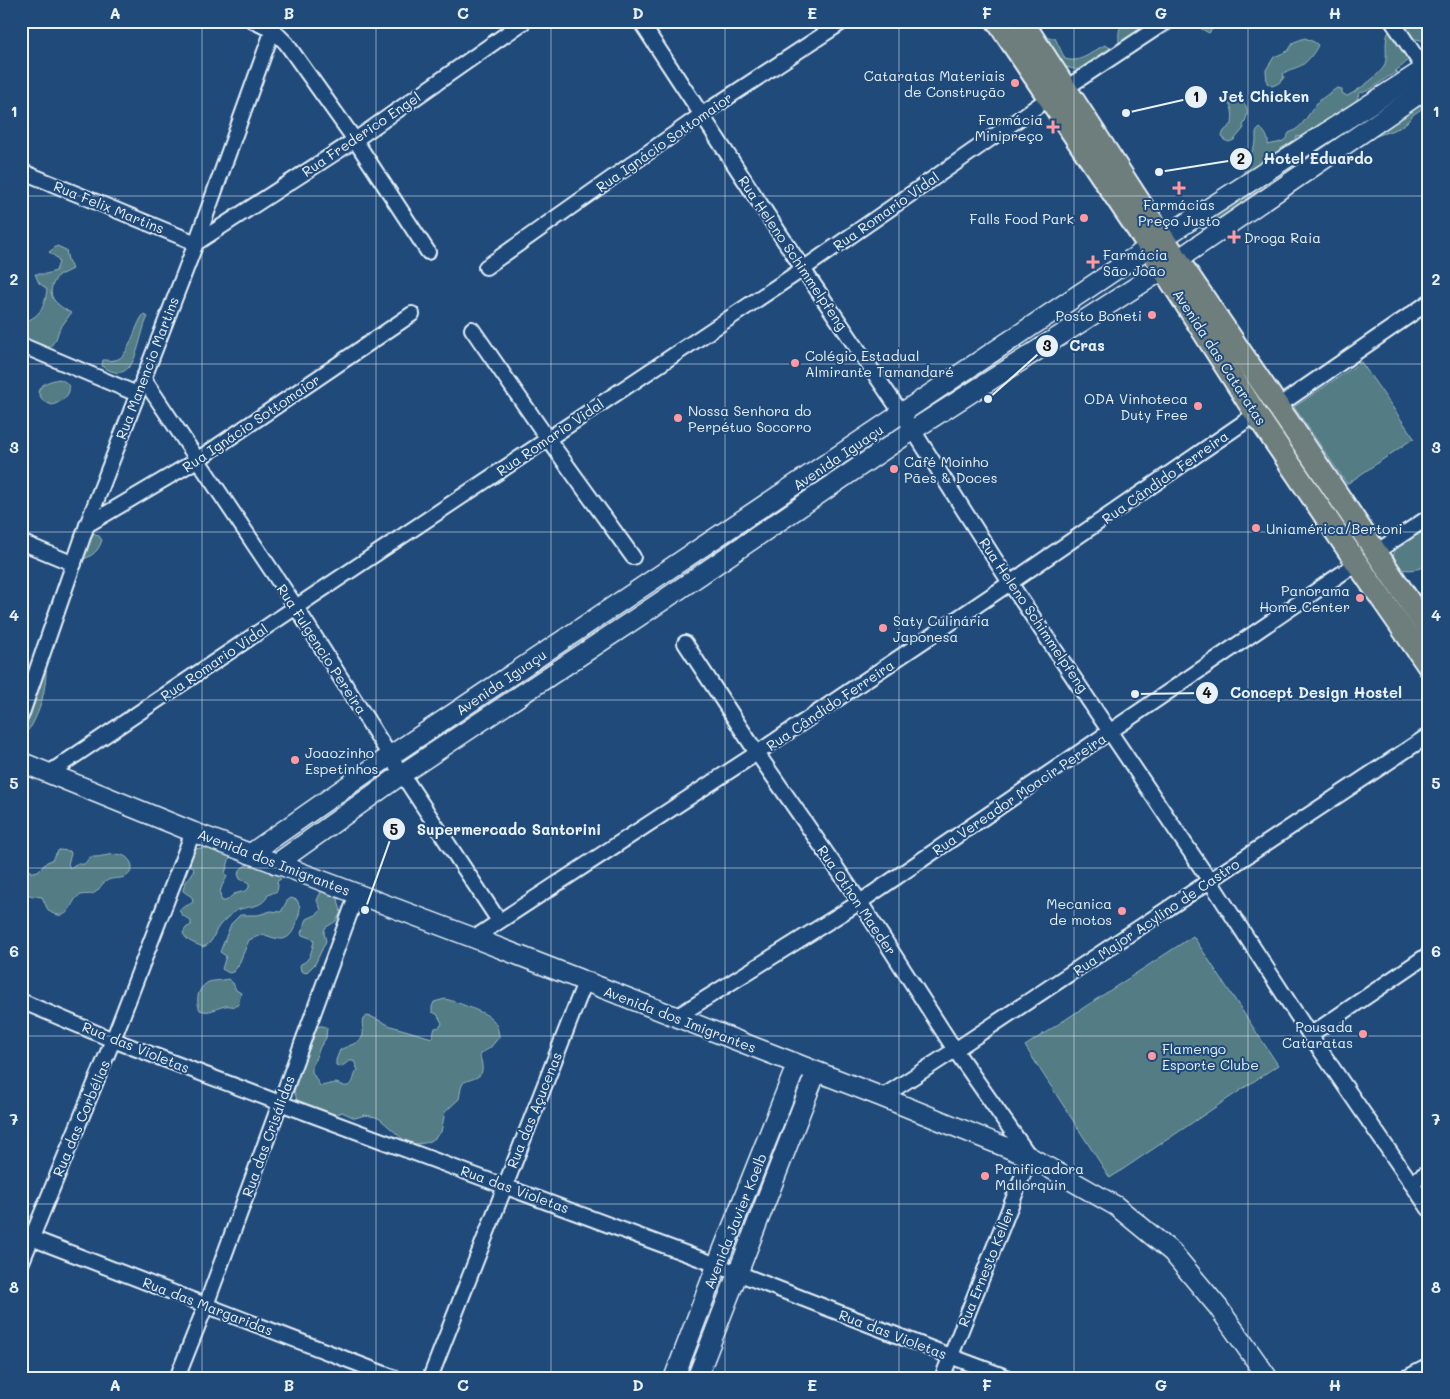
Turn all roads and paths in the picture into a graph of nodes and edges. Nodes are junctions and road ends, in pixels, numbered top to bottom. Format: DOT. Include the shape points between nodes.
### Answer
graph roads {
  1 [pos="253,21"];
  2 [pos="525,21"];
  3 [pos="640,21"];
  4 [pos="844,21"];
  5 [pos="997,21"];
  6 [pos="1022,21"];
  7 [pos="1166,21"];
  8 [pos="1392,21"];
  9 [pos="275,26"];
  10 [pos="1427,70"];
  11 [pos="1429,87"];
  12 [pos="1057,93"];
  13 [pos="701,115"];
  14 [pos="355,140"];
  15 [pos="21,171"];
  16 [pos="196,243"];
  17 [pos="1156,243"];
  18 [pos="428,252"];
  19 [pos="1171,265"];
  20 [pos="486,267"];
  21 [pos="803,269"];
  22 [pos="1429,302"];
  23 [pos="412,314"];
  24 [pos="472,329"];
  25 [pos="21,345"];
  26 [pos="143,378"];
  27 [pos="137,394"];
  28 [pos="1278,406"];
  29 [pos="902,414"];
  30 [pos="1256,414"];
  31 [pos="914,430"];
  32 [pos="548,439"];
  33 [pos="197,460"];
  34 [pos="1429,517"];
  35 [pos="87,525"];
  36 [pos="21,542"];
  37 [pos="1376,552"];
  38 [pos="633,557"];
  39 [pos="1357,563"];
  40 [pos="74,564"];
  41 [pos="1010,583"];
  42 [pos="296,607"];
  43 [pos="1429,631"];
  44 [pos="685,643"];
  45 [pos="1429,667"];
  46 [pos="21,716"];
  47 [pos="1111,731"];
  48 [pos="1429,735"];
  49 [pos="758,754"];
  50 [pos="390,756"];
  51 [pos="21,762"];
  52 [pos="50,773"];
  53 [pos="402,774"];
  54 [pos="193,832"];
  55 [pos="250,854"];
  56 [pos="276,864"];
  57 [pos="1210,881"];
  58 [pos="357,894"];
  59 [pos="860,902"];
  60 [pos="499,921"];
  61 [pos="474,938"];
  62 [pos="1429,954"];
  63 [pos="585,982"];
  64 [pos="21,1001"];
  65 [pos="676,1017"];
  66 [pos="1310,1035"];
  67 [pos="113,1040"];
  68 [pos="955,1050"];
  69 [pos="797,1064"];
  70 [pos="816,1072"];
  71 [pos="882,1097"];
  72 [pos="280,1103"];
  73 [pos="1030,1157"];
  74 [pos="1429,1171"];
  75 [pos="1411,1183"];
  76 [pos="505,1185"];
  77 [pos="1429,1209"];
  78 [pos="26,1236"];
  79 [pos="21,1264"];
  80 [pos="717,1264"];
  81 [pos="739,1273"];
  82 [pos="206,1305"];
  83 [pos="950,1356"];
  84 [pos="1429,1366"];
  85 [pos="177,1378"];
  86 [pos="394,1378"];
  87 [pos="430,1378"];
  88 [pos="674,1378"];
  89 [pos="697,1378"];
  90 [pos="942,1378"];
  91 [pos="1009,1378"];
  92 [pos="1268,1378"];
  93 [pos="1406,1378"];
  1 -- 9 [label="street"];
  2 -- 14 [label="street, Rua Frederico Engel"];
  3 -- 13 [label="street, Rua Heleno Schimmelpfeng"];
  4 -- 13 [label="street, Rua Ignácio Sottomaior"];
  5 -- 12 [label="main road, Avenida das Cataratas"];
  6 -- 12 [label="main road, Avenida das Cataratas"];
  7 -- 12 [label="street, Rua Romario Vidal"];
  8 -- 10 [label="street"];
  9 -- 14 [label="street"];
  9 -- 16 [label="street, Rua Manencio Martins"];
  10 -- 17 [label="street, Avenida Iguaçu"];
  11 -- 19 [label="street, Avenida Iguaçu"];
  12 -- 17 [label="main road, Avenida das Cataratas"];
  12 -- 21 [label="street, Rua Romario Vidal"];
  13 -- 20 [label="street, Rua Ignácio Sottomaior"];
  13 -- 21 [label="street, Rua Heleno Schimmelpfeng"];
  14 -- 16 [label="street, Rua Frederico Engel"];
  14 -- 18 [label="street"];
  15 -- 16 [label="street, Rua Felix Martins"];
  16 -- 26 [label="street, Rua Manencio Martins"];
  17 -- 19 [label="main road, Avenida das Cataratas"];
  17 -- 29 [label="street, Avenida Iguaçu"];
  19 -- 28 [label="main road, Avenida das Cataratas"];
  19 -- 30 [label="main road, Avenida das Cataratas"];
  19 -- 31 [label="street, Avenida Iguaçu"];
  21 -- 29 [label="street, Rua Heleno Schimmelpfeng"];
  21 -- 32 [label="street, Rua Romario Vidal"];
  22 -- 28 [label="street"];
  23 -- 33 [label="street, Rua Ignácio Sottomaior"];
  24 -- 32 [label="street"];
  25 -- 27 [label="street"];
  26 -- 27 [label="street, Rua Manencio Martins"];
  26 -- 33 [label="street, Rua Fulgencio Pereira"];
  27 -- 35 [label="street, Rua Manencio Martins"];
  28 -- 37 [label="main road, Avenida das Cataratas"];
  29 -- 31 [label="street, Rua Heleno Schimmelpfeng"];
  29 -- 50 [label="street, Avenida Iguaçu"];
  30 -- 39 [label="main road, Avenida das Cataratas"];
  30 -- 41 [label="street, Rua Cândido Ferreira"];
  31 -- 41 [label="street, Rua Heleno Schimmelpfeng"];
  31 -- 53 [label="street, Avenida Iguaçu"];
  32 -- 38 [label="street"];
  32 -- 42 [label="street, Rua Romario Vidal"];
  33 -- 35 [label="street, Rua Ignácio Sottomaior"];
  33 -- 42 [label="street, Rua Fulgencio Pereira"];
  34 -- 37 [label="street"];
  35 -- 40 [label="street, Rua Manencio Martins"];
  36 -- 40 [label="street"];
  37 -- 43 [label="main road, Avenida das Cataratas"];
  39 -- 45 [label="main road, Avenida das Cataratas"];
  39 -- 47 [label="street, Rua Vereador Moacir Pereira"];
  40 -- 46 [label="street, Rua Manencio Martins"];
  41 -- 47 [label="street, Rua Heleno Schimmelpfeng"];
  41 -- 49 [label="street, Rua Cândido Ferreira"];
  42 -- 50 [label="street, Rua Fulgencio Pereira"];
  42 -- 52 [label="street, Rua Romario Vidal"];
  44 -- 49 [label="street, Rua Othon Maeder"];
  47 -- 57 [label="street, Rua Heleno Schimmelpfeng"];
  47 -- 59 [label="street, Rua Vereador Moacir Pereira"];
  48 -- 57 [label="street, Rua Major Acylino de Castro"];
  49 -- 59 [label="street, Rua Othon Maeder"];
  49 -- 60 [label="street, Rua Cândido Ferreira"];
  50 -- 53 [label="street, Rua Fulgencio Pereira"];
  50 -- 55 [label="street, Avenida Iguaçu"];
  51 -- 52 [label="street, Avenida dos Imigrantes"];
  52 -- 54 [label="street, Avenida dos Imigrantes"];
  53 -- 56 [label="street, Avenida Iguaçu"];
  53 -- 60 [label="street, Rua Fulgencio Pereira"];
  54 -- 55 [label="street, Avenida dos Imigrantes"];
  54 -- 67 [label="street, Rua das Corbélias"];
  55 -- 56 [label="street, Avenida dos Imigrantes"];
  56 -- 58 [label="street, Avenida dos Imigrantes"];
  57 -- 66 [label="street, Rua Heleno Schimmelpfeng"];
  57 -- 68 [label="street, Rua Major Acylino de Castro"];
  58 -- 61 [label="street, Avenida dos Imigrantes"];
  58 -- 72 [label="street, Rua das Crisálidas"];
  59 -- 65 [label="street, Rua Vereador Moacir Pereira"];
  59 -- 68 [label="street, Rua Othon Maeder"];
  60 -- 61 [label="street, Rua Cândido Ferreira"];
  61 -- 63 [label="street, Avenida dos Imigrantes"];
  62 -- 66 [label="street"];
  63 -- 65 [label="street, Avenida dos Imigrantes"];
  63 -- 76 [label="street, Rua das Açucenas"];
  64 -- 67 [label="street, Rua das Violetas"];
  65 -- 69 [label="street, Avenida dos Imigrantes"];
  66 -- 75 [label="street, Rua Heleno Schimmelpfeng"];
  67 -- 72 [label="street, Rua das Violetas"];
  67 -- 78 [label="street, Rua das Corbélias"];
  68 -- 71 [label="street, Rua Major Acylino de Castro"];
  68 -- 73 [label="street, Rua Othon Maeder"];
  69 -- 70 [label="street, Avenida dos Imigrantes"];
  69 -- 80 [label="street, Avenida Javier Koelb"];
  70 -- 71 [label="street, Avenida dos Imigrantes"];
  70 -- 81 [label="street, Avenida Javier Koelb"];
  71 -- 73 [label="street, Avenida dos Imigrantes"];
  72 -- 76 [label="street, Rua das Violetas"];
  72 -- 82 [label="street, Rua das Crisálidas"];
  73 -- 83 [label="street, Rua Ernesto Keller"];
  73 -- 92 [label="street, Avenida dos Imigrantes" via="1116,1206 1172,1252 1218,1307"];
  74 -- 75 [label="street"];
  75 -- 77 [label="street, Rua Heleno Schimmelpfeng"];
  76 -- 80 [label="street, Rua das Violetas"];
  76 -- 87 [label="street, Rua das Açucenas"];
  78 -- 79 [label="street, Rua das Corbélias"];
  78 -- 82 [label="street, Rua das Margaridas"];
  80 -- 81 [label="street, Rua das Violetas"];
  80 -- 88 [label="street, Avenida Javier Koelb"];
  81 -- 83 [label="street, Rua das Violetas"];
  81 -- 89 [label="street, Avenida Javier Koelb"];
  82 -- 85 [label="street, Rua das Crisálidas"];
  82 -- 86 [label="street, Rua das Margaridas"];
  83 -- 90 [label="street, Rua Ernesto Keller"];
  83 -- 91 [label="street, Rua das Violetas"];
  84 -- 93 [label="street"];
}
